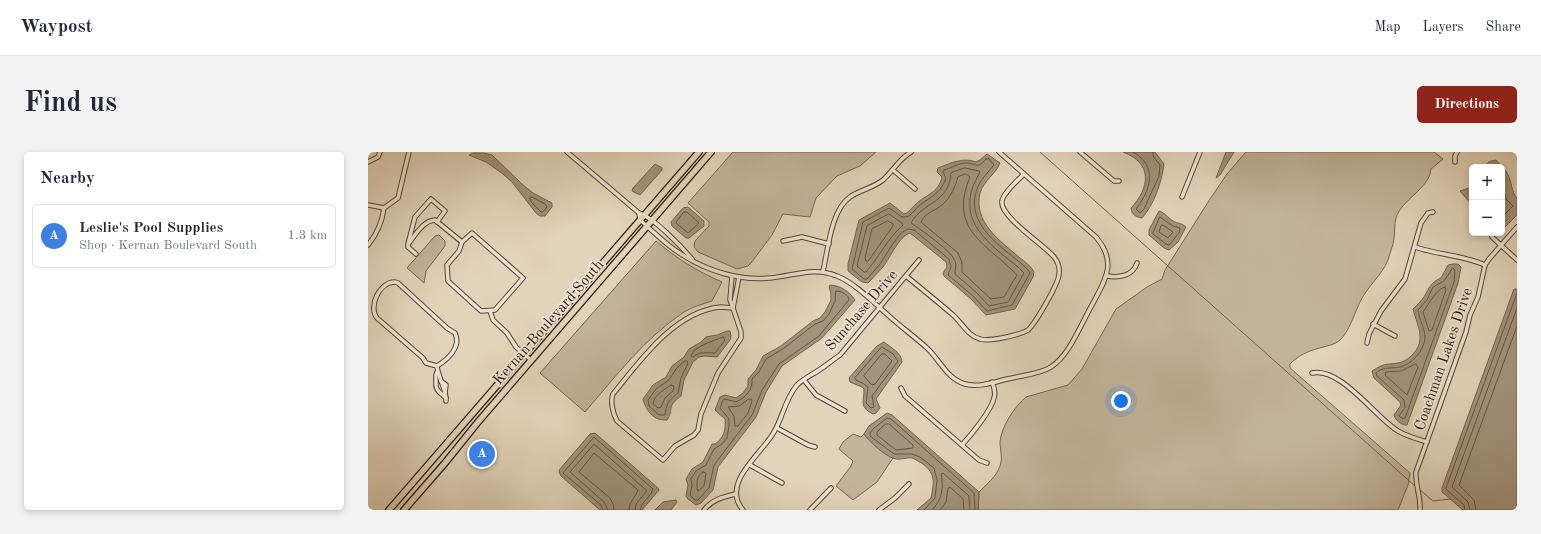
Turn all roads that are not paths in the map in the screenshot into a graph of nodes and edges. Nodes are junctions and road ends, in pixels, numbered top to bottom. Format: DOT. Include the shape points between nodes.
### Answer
graph roads {
  1 [pos="380,152"];
  2 [pos="408,152"];
  3 [pos="567,152"];
  4 [pos="699,152"];
  5 [pos="711,152"];
  6 [pos="911,152"];
  7 [pos="999,152"];
  8 [pos="1080,152"];
  9 [pos="1200,152"];
  10 [pos="1457,152"];
  11 [pos="368,162"];
  12 [pos="1455,162"];
  13 [pos="892,170"];
  14 [pos="1024,174"];
  15 [pos="1119,181"];
  16 [pos="915,189"];
  17 [pos="1182,197"];
  18 [pos="368,205"];
  19 [pos="384,208"];
  20 [pos="1433,212"];
  21 [pos="641,214"];
  22 [pos="640,220"];
  23 [pos="652,221"];
  24 [pos="437,222"];
  25 [pos="647,226"];
  26 [pos="1517,227"];
  27 [pos="1492,237"];
  28 [pos="783,241"];
  29 [pos="462,242"];
  30 [pos="408,244"];
  31 [pos="829,244"];
  32 [pos="368,245"];
  33 [pos="1501,246"];
  34 [pos="1415,247"];
  35 [pos="416,254"];
  36 [pos="693,260"];
  37 [pos="919,260"];
  38 [pos="1517,260"];
  39 [pos="1137,263"];
  40 [pos="1485,265"];
  41 [pos="822,271"];
  42 [pos="732,276"];
  43 [pos="906,276"];
  44 [pos="1107,276"];
  45 [pos="739,277"];
  46 [pos="368,303"];
  47 [pos="879,307"];
  48 [pos="733,308"];
  49 [pos="369,310"];
  50 [pos="490,311"];
  51 [pos="1373,324"];
  52 [pos="1395,336"];
  53 [pos="1367,343"];
  54 [pos="524,354"];
  55 [pos="531,360"];
  56 [pos="437,366"];
  57 [pos="437,372"];
  58 [pos="1312,373"];
  59 [pos="804,380"];
  60 [pos="992,382"];
  61 [pos="901,388"];
  62 [pos="845,411"];
  63 [pos="777,428"];
  64 [pos="1427,442"];
  65 [pos="962,445"];
  66 [pos="815,446"];
  67 [pos="987,463"];
  68 [pos="750,465"];
  69 [pos="782,483"];
  70 [pos="909,484"];
  71 [pos="831,488"];
  72 [pos="736,494"];
  73 [pos="1420,509"];
  74 [pos="389,510"];
  75 [pos="404,510"];
  76 [pos="704,510"];
  77 [pos="742,510"];
  78 [pos="810,510"];
  79 [pos="878,510"];
  1 -- 11 [label="street" via="378,157"];
  2 -- 19 [label="street" via="398,198"];
  3 -- 21 [label="street"];
  4 -- 21 [label="main road, Kernan Boulevard South"];
  5 -- 23 [label="main road, Kernan Boulevard South"];
  6 -- 13 [label="street"];
  7 -- 14 [label="street"];
  8 -- 15 [label="street" via="1114,181"];
  9 -- 17 [label="street"];
  10 -- 12 [label="street"];
  13 -- 16 [label="street"];
  13 -- 31 [label="street" via="881,182 854,194 844,202 837,213"];
  14 -- 43 [label="street" via="1003,197 1003,208 1012,220 1054,257 1059,271 1058,280 1036,321 1029,328 988,340 975,338 955,317"];
  14 -- 44 [label="street" via="1099,242 1105,250"];
  18 -- 19 [label="street"];
  19 -- 32 [label="street" via="376,235"];
  20 -- 34 [label="street" via="1428,213 1421,223"];
  21 -- 22 [label="main road, Kernan Boulevard South"];
  21 -- 23 [label="street"];
  22 -- 25 [label="street"];
  22 -- 54 [label="main road, Kernan Boulevard South"];
  23 -- 25 [label="main road, Kernan Boulevard South"];
  23 -- 36 [label="street"];
  24 -- 29 [label="street"];
  24 -- 30 [label="street" via="435,220 424,224"];
  24 -- 30 [label="street" via="445,211 431,199 415,217"];
  25 -- 36 [label="street" via="678,252"];
  25 -- 55 [label="main road, Kernan Boulevard South"];
  26 -- 33 [label="street, Coachman Lakes Drive"];
  27 -- 33 [label="street"];
  28 -- 31 [label="street" via="802,237"];
  29 -- 50 [label="street" via="459,251 446,265 448,282 481,311"];
  29 -- 50 [label="street" via="472,233 523,278 497,309"];
  30 -- 35 [label="street"];
  31 -- 41 [label="street"];
  33 -- 38 [label="street"];
  33 -- 40 [label="street, Coachman Lakes Drive"];
  34 -- 40 [label="street" via="1464,257"];
  34 -- 51 [label="street" via="1405,279"];
  36 -- 42 [label="street" via="706,268"];
  37 -- 43 [label="street, Sunchase Drive"];
  39 -- 44 [label="street" via="1126,275"];
  40 -- 64 [label="street, Coachman Lakes Drive" via="1478,297"];
  41 -- 45 [label="street" via="769,278"];
  41 -- 47 [label="street" via="844,279"];
  42 -- 45 [label="street"];
  42 -- 48 [label="street" via="730,300"];
  43 -- 47 [label="street, Sunchase Drive"];
  44 -- 60 [label="street" via="1067,350 1056,363 1041,371"];
  45 -- 48 [label="street"];
  46 -- 56 [label="street" via="385,284 395,282 455,333 458,342 456,347"];
  47 -- 59 [label="street, Sunchase Drive" via="840,356"];
  47 -- 60 [label="street" via="928,350 957,380 972,385"];
  48 -- 48 [label="street" via="712,308 685,320 654,346 611,398 617,421 663,460 675,446 698,430 701,414 718,373 741,338"];
  49 -- 56 [label="street" via="426,363"];
  50 -- 54 [label="street" via="493,320"];
  51 -- 52 [label="street"];
  51 -- 53 [label="street"];
  54 -- 55 [label="street"];
  54 -- 74 [label="main road, Kernan Boulevard South"];
  55 -- 75 [label="main road, Kernan Boulevard South"];
  56 -- 57 [label="street"];
  57 -- 57 [label="street" via="445,392 446,400 436,390"];
  58 -- 64 [label="street" via="1319,371 1333,376 1394,428"];
  59 -- 62 [label="street" via="816,395"];
  59 -- 63 [label="street, Sunchase Drive" via="792,393"];
  60 -- 65 [label="street" via="995,393 992,403"];
  61 -- 65 [label="street" via="905,396"];
  63 -- 66 [label="street" via="808,445"];
  63 -- 68 [label="street, Sunchase Drive"];
  64 -- 73 [label="street, Coachman Lakes Drive" via="1416,474"];
  65 -- 67 [label="street" via="979,460"];
  68 -- 69 [label="street"];
  68 -- 72 [label="street, Sunchase Drive" via="739,478"];
  70 -- 79 [label="street"];
  71 -- 78 [label="street"];
  72 -- 76 [label="street" via="712,502"];
  72 -- 77 [label="street"];
}
